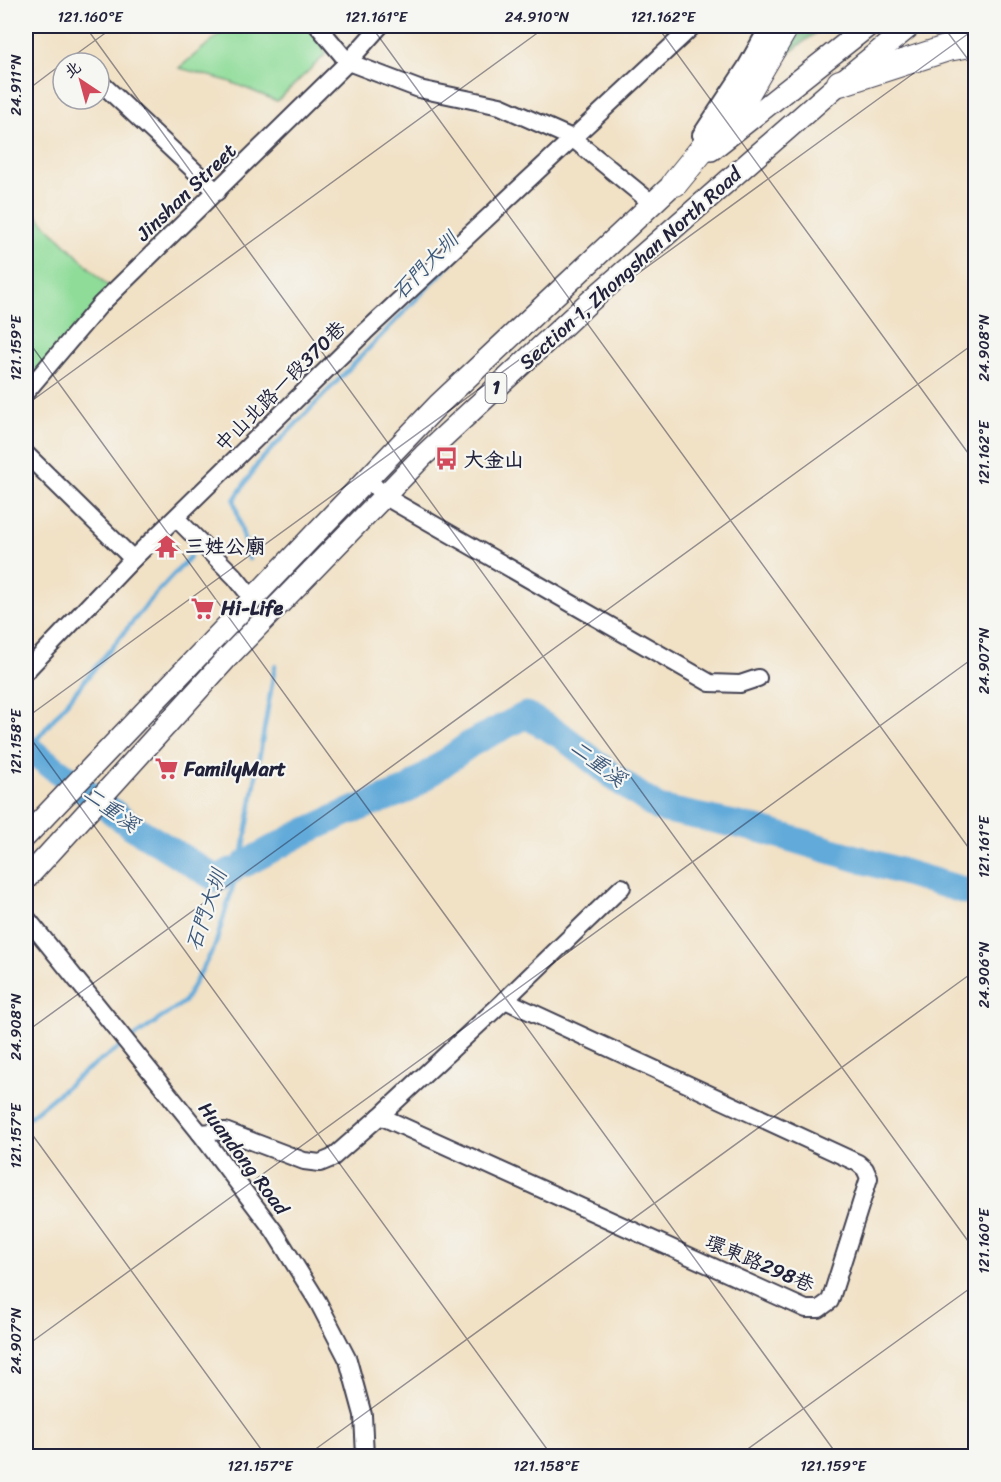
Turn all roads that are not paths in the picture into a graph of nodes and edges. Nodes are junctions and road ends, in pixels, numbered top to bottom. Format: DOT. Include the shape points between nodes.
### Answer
graph roads {
  1 [pos="318,26"];
  2 [pos="380,26"];
  3 [pos="693,26"];
  4 [pos="769,26"];
  5 [pos="786,26"];
  6 [pos="868,26"];
  7 [pos="910,26"];
  8 [pos="975,43"];
  9 [pos="348,62"];
  10 [pos="840,83"];
  11 [pos="111,92"];
  12 [pos="577,142"];
  13 [pos="675,183"];
  14 [pos="217,192"];
  15 [pos="653,204"];
  16 [pos="498,348"];
  17 [pos="516,369"];
  18 [pos="26,392"];
  19 [pos="26,454"];
  20 [pos="367,478"];
  21 [pos="384,496"];
  22 [pos="176,518"];
  23 [pos="133,559"];
  24 [pos="252,598"];
  25 [pos="26,671"];
  26 [pos="758,678"];
  27 [pos="26,836"];
  28 [pos="26,879"];
  29 [pos="622,887"];
  30 [pos="26,917"];
  31 [pos="505,1000"];
  32 [pos="380,1116"];
  33 [pos="200,1133"];
  34 [pos="364,1456"];
  1 -- 9 [label="street"];
  2 -- 9 [label="street, Jinshan Street"];
  3 -- 12 [label="street, 中山北路一段370巷"];
  4 -- 13 [label="street"];
  5 -- 13 [label="highway" via="744,98"];
  6 -- 13 [label="main road, Section 1, Zhongshan North Road / 1"];
  7 -- 10 [label="main road, Section 1, Zhongshan North Road / 1"];
  8 -- 10 [label="highway"];
  9 -- 12 [label="street" via="419,89 500,106"];
  9 -- 14 [label="street, Jinshan Street"];
  10 -- 17 [label="main road, Section 1, Zhongshan North Road / 1"];
  11 -- 14 [label="street"];
  12 -- 15 [label="street"];
  12 -- 22 [label="street, 中山北路一段370巷" via="365,332"];
  13 -- 15 [label="main road, Section 1, Zhongshan North Road / 1"];
  14 -- 18 [label="street, Jinshan Street" via="100,305"];
  15 -- 16 [label="main road, Section 1, Zhongshan North Road / 1"];
  16 -- 17 [label="main road"];
  16 -- 20 [label="main road, Section 1, Zhongshan North Road / 1"];
  17 -- 21 [label="main road, Section 1, Zhongshan North Road / 1"];
  19 -- 23 [label="street"];
  20 -- 21 [label="street"];
  20 -- 24 [label="main road, Section 1, Zhongshan North Road / 1"];
  21 -- 26 [label="street" via="710,683 740,684"];
  21 -- 28 [label="main road, Section 1, Zhongshan North Road / 1" via="226,659"];
  22 -- 23 [label="street, 中山北路一段370巷"];
  22 -- 24 [label="street"];
  23 -- 25 [label="street, 中山北路一段370巷"];
  24 -- 27 [label="main road, Section 1, Zhongshan North Road / 1"];
  29 -- 31 [label="street"];
  30 -- 33 [label="street, Huandong Road"];
  31 -- 32 [label="street"];
  31 -- 32 [label="street, 環東路298巷" via="865,1168 869,1178 830,1301 819,1309 806,1309"];
  32 -- 33 [label="street" via="332,1158 320,1163 304,1161 225,1131"];
  33 -- 34 [label="street, Huandong Road" via="274,1231 343,1350 363,1416"];
}
